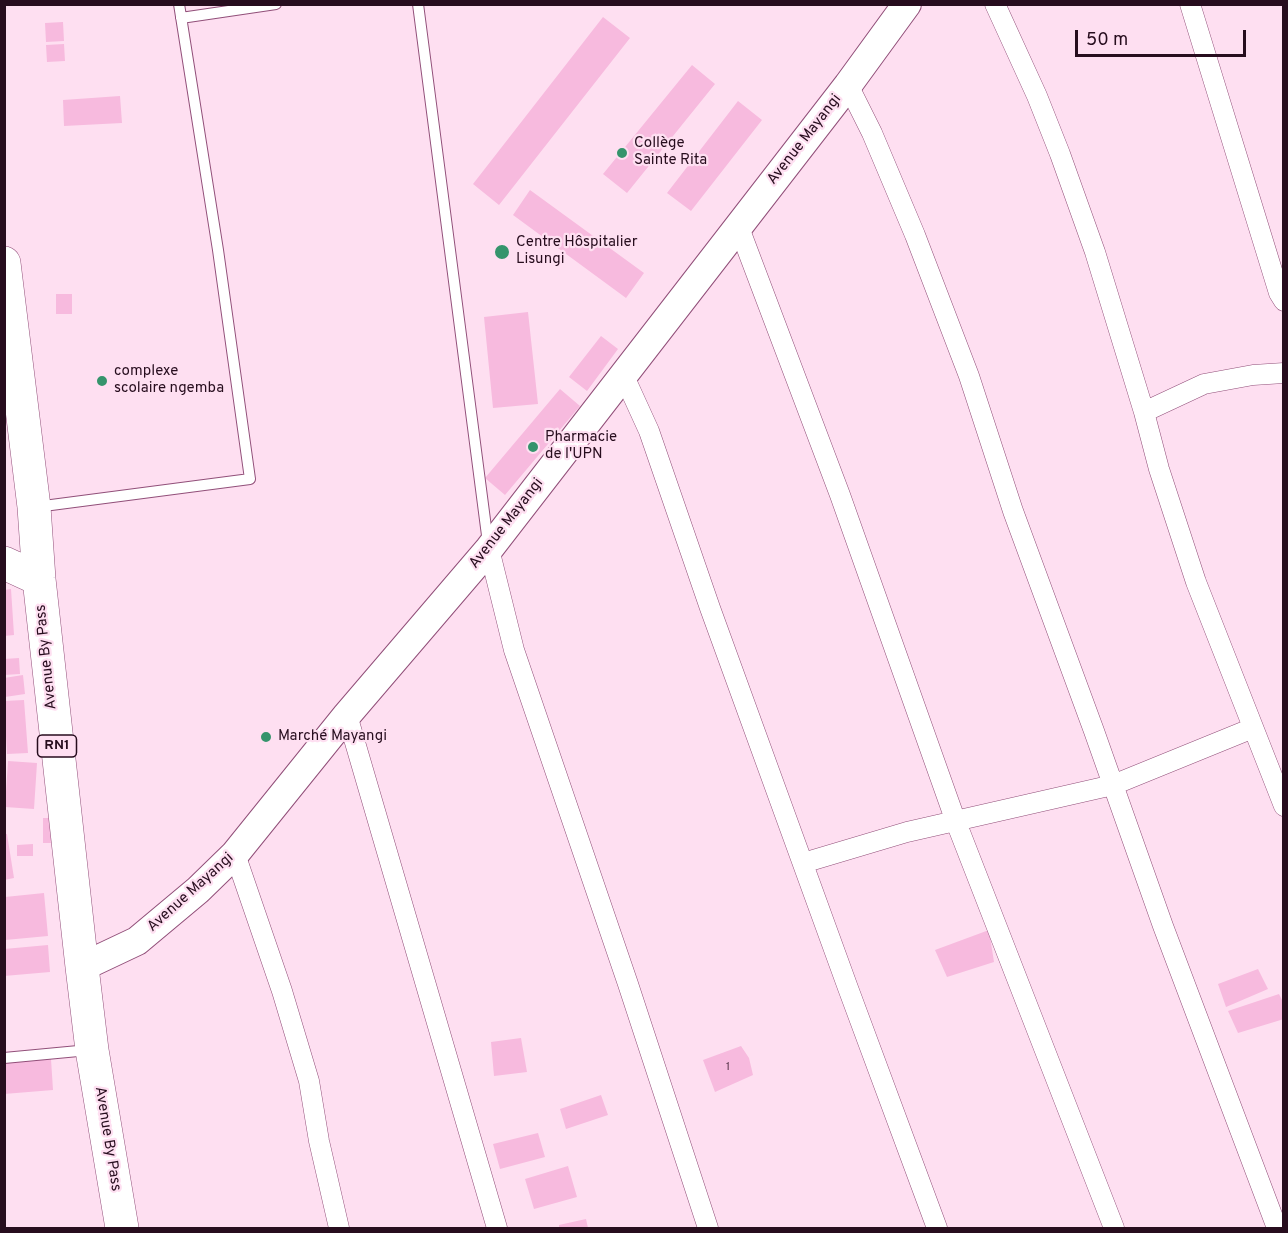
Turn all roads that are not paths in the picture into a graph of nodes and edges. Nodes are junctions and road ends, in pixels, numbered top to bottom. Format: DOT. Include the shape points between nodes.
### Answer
graph roads {
  1 [pos="179,4"];
  2 [pos="276,4"];
  3 [pos="418,4"];
  4 [pos="996,4"];
  5 [pos="1190,4"];
  6 [pos="907,5"];
  7 [pos="181,18"];
  8 [pos="848,85"];
  9 [pos="738,225"];
  10 [pos="5,270"];
  11 [pos="1284,301"];
  12 [pos="1284,373"];
  13 [pos="623,374"];
  14 [pos="1144,411"];
  15 [pos="34,507"];
  16 [pos="489,549"];
  17 [pos="4,563"];
  18 [pos="39,579"];
  19 [pos="347,715"];
  20 [pos="1253,728"];
  21 [pos="1113,785"];
  22 [pos="1284,806"];
  23 [pos="956,822"];
  24 [pos="235,854"];
  25 [pos="804,863"];
  26 [pos="81,968"];
  27 [pos="92,1050"];
  28 [pos="4,1059"];
  29 [pos="122,1228"];
  30 [pos="339,1228"];
  31 [pos="497,1228"];
  32 [pos="708,1228"];
  33 [pos="937,1228"];
  34 [pos="1114,1228"];
  35 [pos="1277,1228"];
  1 -- 7 [label="lane"];
  2 -- 7 [label="lane"];
  3 -- 16 [label="lane"];
  4 -- 14 [label="street" via="1060,154"];
  5 -- 11 [label="street"];
  6 -- 8 [label="street, Avenue Mayangi"];
  7 -- 15 [label="lane" via="250,479"];
  8 -- 9 [label="street, Avenue Mayangi"];
  8 -- 21 [label="street" via="915,234 969,376 1013,511"];
  9 -- 13 [label="street, Avenue Mayangi"];
  9 -- 23 [label="street" via="836,484"];
  10 -- 15 [label="highway, Avenue By Pass / RN1"];
  12 -- 14 [label="street" via="1204,384"];
  13 -- 16 [label="street, Avenue Mayangi"];
  13 -- 25 [label="street" via="649,431"];
  14 -- 20 [label="street" via="1196,582"];
  15 -- 18 [label="highway, Avenue By Pass / RN1"];
  16 -- 19 [label="street, Avenue Mayangi"];
  16 -- 32 [label="street" via="514,650"];
  17 -- 18 [label="highway"];
  18 -- 26 [label="highway, Avenue By Pass / RN1"];
  19 -- 24 [label="street, Avenue Mayangi"];
  19 -- 31 [label="street"];
  20 -- 21 [label="street"];
  20 -- 22 [label="street"];
  21 -- 23 [label="street"];
  21 -- 35 [label="street"];
  23 -- 25 [label="street" via="907,832"];
  23 -- 34 [label="street"];
  24 -- 26 [label="street, Avenue Mayangi" via="136,941"];
  24 -- 30 [label="street" via="309,1081 318,1142"];
  25 -- 33 [label="street"];
  26 -- 27 [label="highway, Avenue By Pass / RN1"];
  27 -- 28 [label="lane"];
  27 -- 29 [label="highway, Avenue By Pass / RN1"];
}
